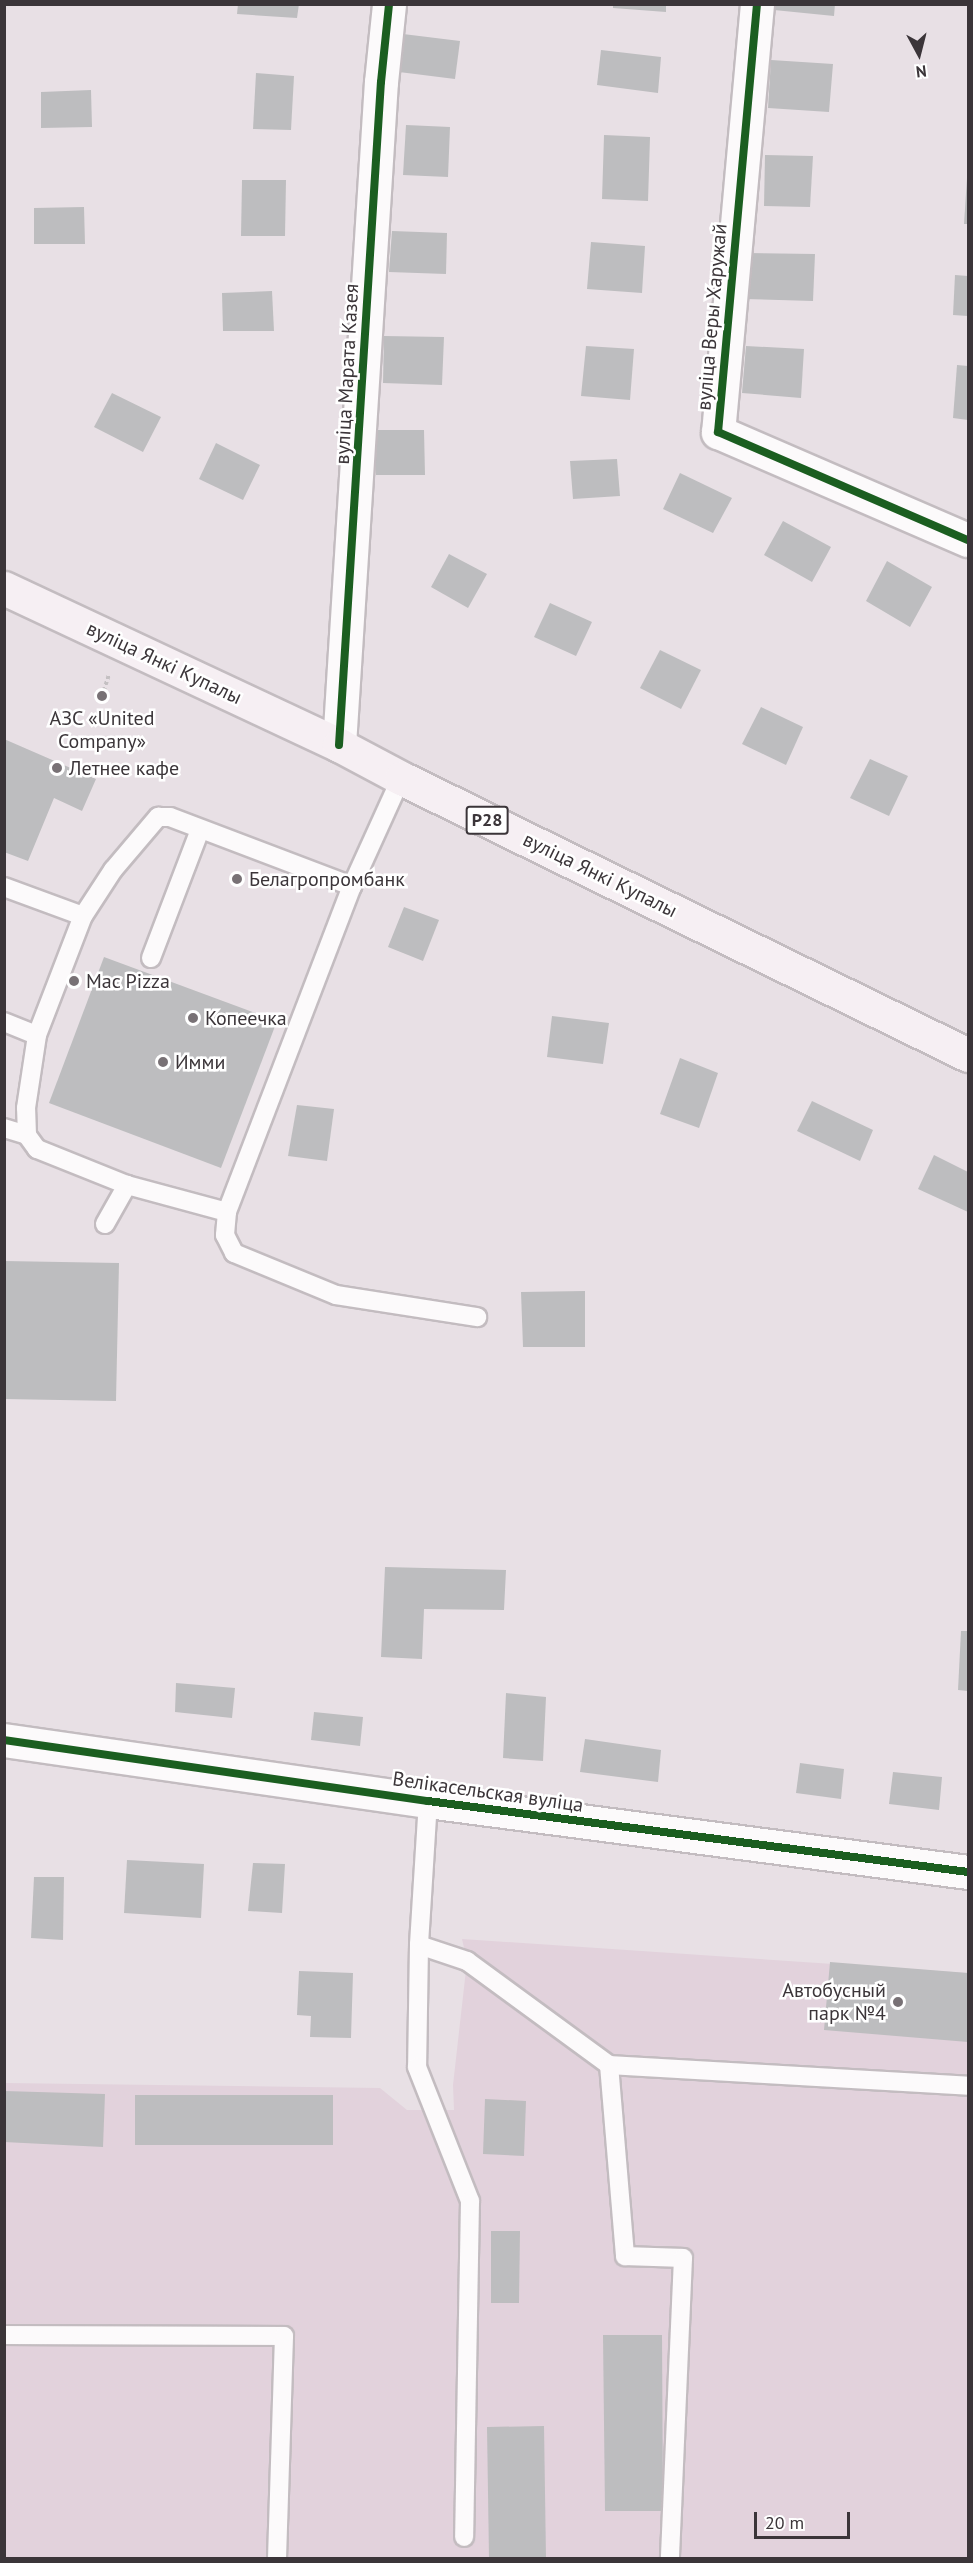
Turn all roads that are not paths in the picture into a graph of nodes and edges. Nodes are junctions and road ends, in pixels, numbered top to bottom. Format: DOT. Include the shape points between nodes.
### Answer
graph roads {
  1 [pos="389,4"];
  2 [pos="757,4"];
  3 [pos="969,540"];
  4 [pos="4,588"];
  5 [pos="339,745"];
  6 [pos="401,778"];
  7 [pos="200,830"];
  8 [pos="351,886"];
  9 [pos="4,887"];
  10 [pos="83,916"];
  11 [pos="151,958"];
  12 [pos="4,1022"];
  13 [pos="37,1035"];
  14 [pos="969,1055"];
  15 [pos="4,1128"];
  16 [pos="27,1135"];
  17 [pos="127,1185"];
  18 [pos="227,1212"];
  19 [pos="105,1224"];
  20 [pos="477,1317"];
  21 [pos="4,1740"];
  22 [pos="428,1802"];
  23 [pos="969,1872"];
  24 [pos="419,1945"];
  25 [pos="609,2065"];
  26 [pos="969,2086"];
  27 [pos="4,2335"];
  28 [pos="464,2537"];
  29 [pos="277,2559"];
  30 [pos="670,2559"];
  1 -- 5 [label="street, вуліца Марата Казея"];
  2 -- 3 [label="street, вуліца Веры Харужай" via="718,432"];
  4 -- 5 [label="main road, вуліца Янкі Купалы / Р28"];
  5 -- 6 [label="main road, вуліца Янкі Купалы / Р28"];
  6 -- 8 [label="lane"];
  6 -- 14 [label="main road, вуліца Янкі Купалы / Р28"];
  7 -- 8 [label="lane"];
  7 -- 10 [label="lane" via="170,816 158,817 113,870"];
  7 -- 11 [label="lane"];
  8 -- 18 [label="lane"];
  9 -- 10 [label="lane"];
  10 -- 13 [label="lane"];
  12 -- 13 [label="lane"];
  13 -- 16 [label="lane" via="26,1108"];
  15 -- 16 [label="lane"];
  16 -- 17 [label="lane" via="37,1149"];
  17 -- 18 [label="lane"];
  17 -- 19 [label="lane"];
  18 -- 20 [label="lane" via="225,1235 234,1253 336,1295"];
  21 -- 22 [label="street, Велікасельская вуліца"];
  22 -- 23 [label="street, Велікасельская вуліца"];
  22 -- 24 [label="lane"];
  24 -- 25 [label="lane" via="467,1961"];
  24 -- 28 [label="lane" via="417,2067 470,2201"];
  25 -- 26 [label="lane"];
  25 -- 30 [label="lane" via="625,2256 682,2258"];
  27 -- 29 [label="lane" via="284,2336"];
}
